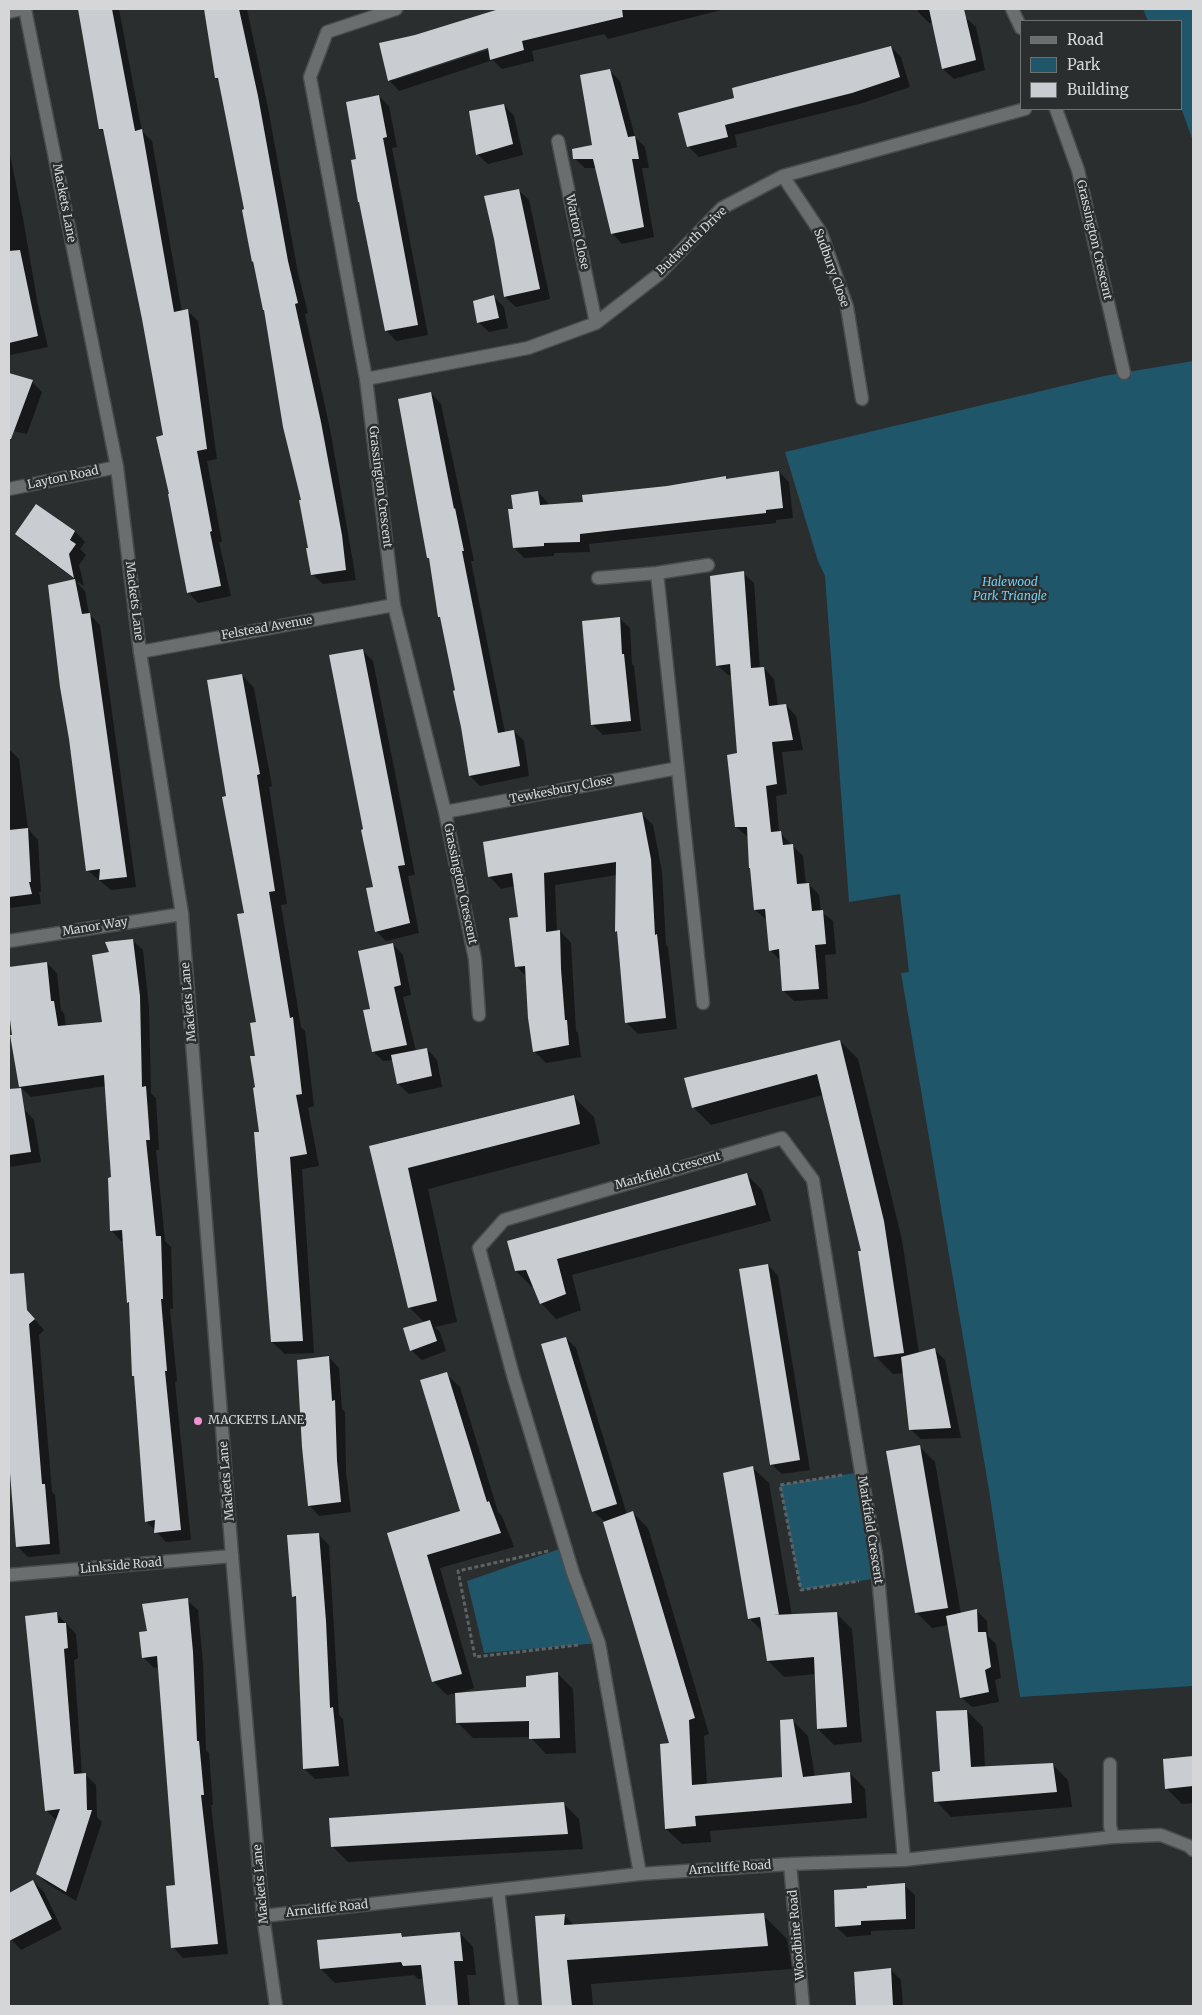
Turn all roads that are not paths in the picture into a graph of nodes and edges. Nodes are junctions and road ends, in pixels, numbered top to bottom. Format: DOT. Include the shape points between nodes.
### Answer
graph roads {
  1 [pos="24,9"];
  2 [pos="396,9"];
  3 [pos="1012,9"];
  4 [pos="9,12"];
  5 [pos="1020,26"];
  6 [pos="1021,110"];
  7 [pos="1056,110"];
  8 [pos="558,141"];
  9 [pos="783,176"];
  10 [pos="596,323"];
  11 [pos="1124,372"];
  12 [pos="366,379"];
  13 [pos="862,399"];
  14 [pos="117,467"];
  15 [pos="9,489"];
  16 [pos="708,565"];
  17 [pos="657,573"];
  18 [pos="598,578"];
  19 [pos="394,605"];
  20 [pos="140,652"];
  21 [pos="678,768"];
  22 [pos="445,812"];
  23 [pos="182,914"];
  24 [pos="9,941"];
  25 [pos="703,1003"];
  26 [pos="479,1015"];
  27 [pos="232,1556"];
  28 [pos="9,1575"];
  29 [pos="1110,1764"];
  30 [pos="1113,1838"];
  31 [pos="1193,1850"];
  32 [pos="904,1860"];
  33 [pos="790,1864"];
  34 [pos="640,1874"];
  35 [pos="498,1890"];
  36 [pos="263,1916"];
  37 [pos="276,2006"];
  38 [pos="512,2006"];
  39 [pos="802,2006"];
  1 -- 4 [label="street"];
  1 -- 14 [label="street, Mackets Lane"];
  2 -- 12 [label="street, Grassington Crescent" via="327,32 310,77"];
  3 -- 5 [label="street"];
  6 -- 9 [label="street, Budworth Drive"];
  7 -- 11 [label="street, Grassington Crescent" via="1078,170"];
  8 -- 10 [label="street, Warton Close"];
  9 -- 10 [label="street, Budworth Drive" via="722,208 658,275"];
  9 -- 13 [label="street, Sudbury Close" via="821,233 846,307"];
  10 -- 12 [label="street, Budworth Drive" via="528,348"];
  12 -- 19 [label="street, Grassington Crescent"];
  14 -- 15 [label="street, Layton Road"];
  14 -- 20 [label="street, Mackets Lane"];
  16 -- 17 [label="street"];
  17 -- 18 [label="street"];
  17 -- 21 [label="street"];
  19 -- 20 [label="street, Felstead Avenue"];
  19 -- 22 [label="street, Grassington Crescent"];
  20 -- 23 [label="street, Mackets Lane"];
  21 -- 22 [label="street, Tewkesbury Close"];
  21 -- 25 [label="street"];
  22 -- 26 [label="street, Grassington Crescent" via="476,959"];
  23 -- 24 [label="street, Manor Way"];
  23 -- 27 [label="street, Mackets Lane"];
  27 -- 28 [label="street, Linkside Road"];
  27 -- 36 [label="street, Mackets Lane"];
  29 -- 30 [label="street" via="1110,1826"];
  30 -- 31 [label="street, Arncliffe Road" via="1161,1835"];
  30 -- 32 [label="street, Arncliffe Road"];
  32 -- 33 [label="street, Arncliffe Road"];
  32 -- 34 [label="street, Markfield Crescent" via="879,1578 813,1180 782,1138 504,1220 479,1248 565,1547 599,1643"];
  33 -- 34 [label="street, Arncliffe Road"];
  33 -- 39 [label="street, Woodbine Road"];
  34 -- 35 [label="street, Arncliffe Road"];
  35 -- 36 [label="street, Arncliffe Road"];
  35 -- 38 [label="street"];
  36 -- 37 [label="street, Mackets Lane"];
}
